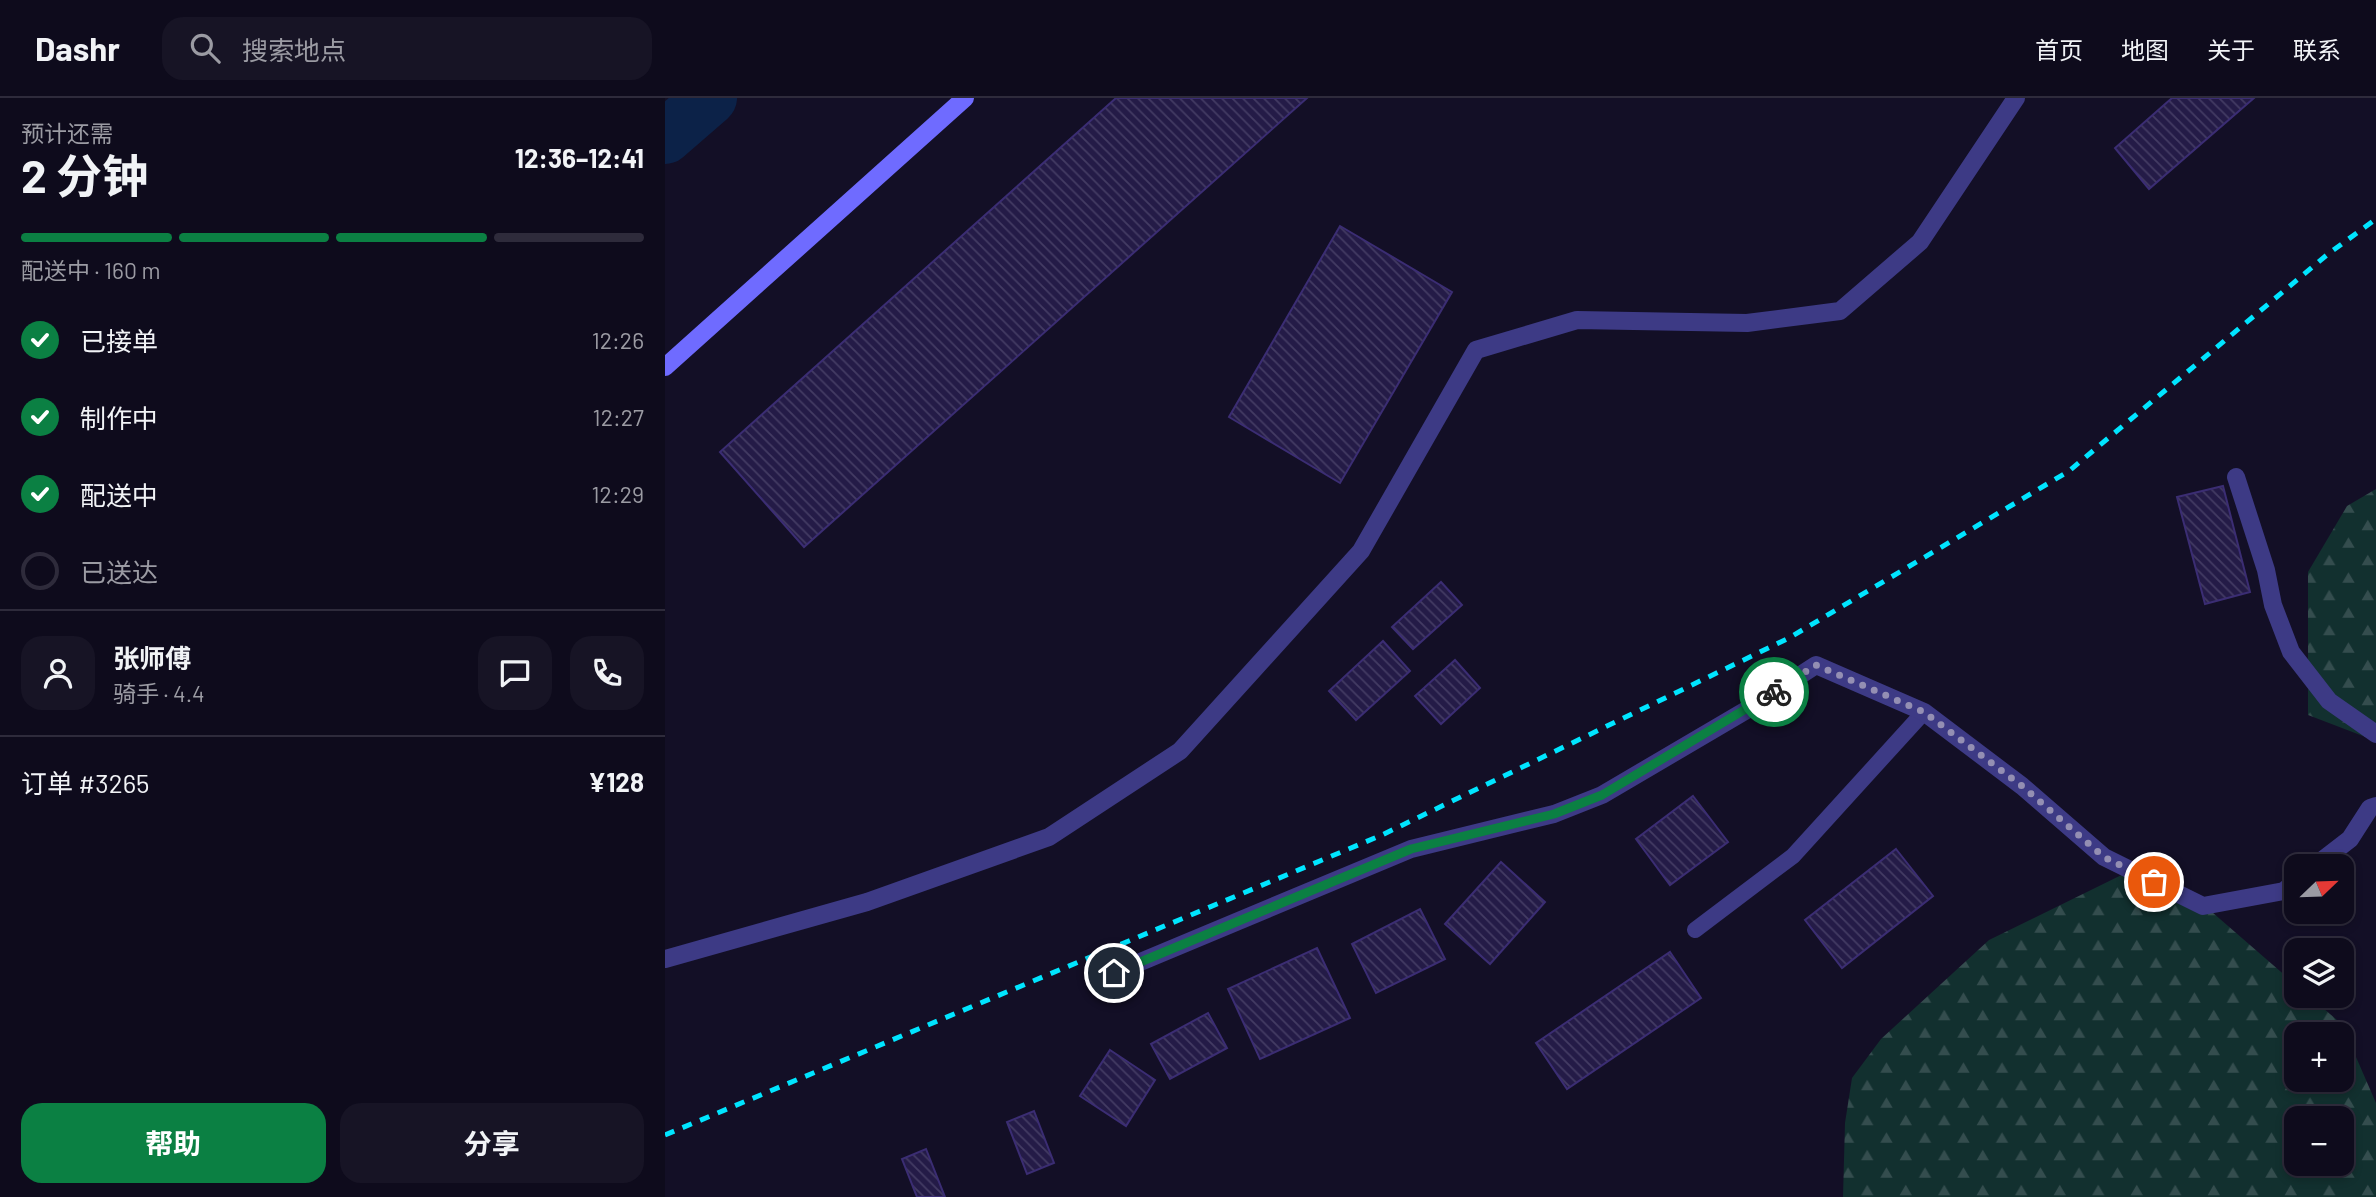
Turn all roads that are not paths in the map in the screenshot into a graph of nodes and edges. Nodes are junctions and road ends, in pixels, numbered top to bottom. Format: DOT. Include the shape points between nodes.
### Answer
graph roads {
  1 [pos="965,98"];
  2 [pos="2016,98"];
  3 [pos="665,367"];
  4 [pos="2237,477"];
  5 [pos="1924,712"];
  6 [pos="2376,734"];
  7 [pos="2376,806"];
  8 [pos="2331,854"];
  9 [pos="2284,891"];
  10 [pos="1695,930"];
  11 [pos="665,958"];
  12 [pos="1114,973"];
  1 -- 3 [label="street"];
  2 -- 11 [label="street" via="1920,242 1840,311 1747,323 1577,320 1476,350 1361,551 1180,751 1049,837 867,902"];
  4 -- 6 [label="street" via="2291,652 2329,701"];
  5 -- 9 [label="street" via="2022,786 2104,857 2203,906"];
  5 -- 10 [label="lane" via="1793,856"];
  5 -- 12 [label="street" via="1816,665 1602,795 1554,814 1411,849"];
  7 -- 8 [label="street" via="2350,839"];
}
